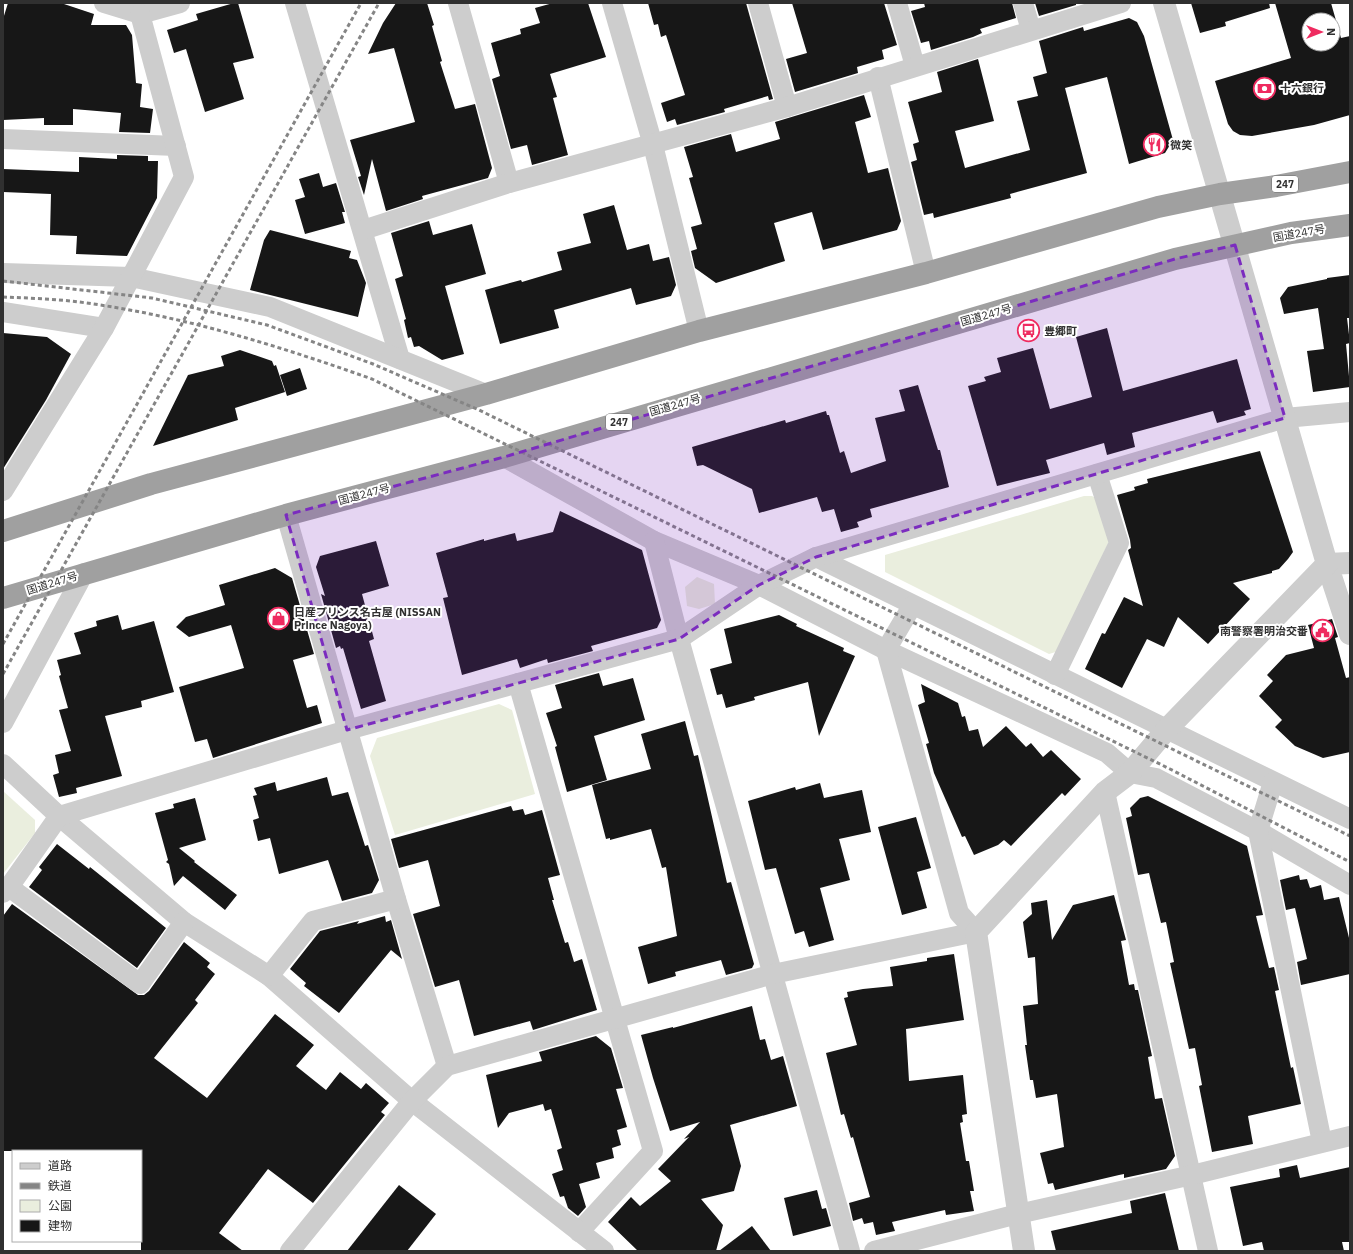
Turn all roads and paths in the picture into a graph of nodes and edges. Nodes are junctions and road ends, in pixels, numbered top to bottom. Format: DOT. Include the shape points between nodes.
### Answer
graph roads {
  1 [pos="104,3"];
  2 [pos="180,3"];
  3 [pos="295,3"];
  4 [pos="458,3"];
  5 [pos="612,3"];
  6 [pos="758,3"];
  7 [pos="897,3"];
  8 [pos="1023,3"];
  9 [pos="1121,3"];
  10 [pos="1164,3"];
  11 [pos="140,14"];
  12 [pos="1031,30"];
  13 [pos="915,66"];
  14 [pos="878,78"];
  15 [pos="787,106"];
  16 [pos="3,139"];
  17 [pos="653,145"];
  18 [pos="176,146"];
  19 [pos="1350,172"];
  20 [pos="509,183"];
  21 [pos="1220,194"];
  22 [pos="1350,225"];
  23 [pos="363,230"];
  24 [pos="1235,245"];
  25 [pos="3,273"];
  26 [pos="926,273"];
  27 [pos="131,277"];
  28 [pos="3,312"];
  29 [pos="104,328"];
  30 [pos="699,331"];
  31 [pos="400,359"];
  32 [pos="486,394"];
  33 [pos="1350,412"];
  34 [pos="1285,418"];
  35 [pos="504,457"];
  36 [pos="1098,474"];
  37 [pos="3,490"];
  38 [pos="286,515"];
  39 [pos="3,531"];
  40 [pos="654,541"];
  41 [pos="816,557"];
  42 [pos="1350,563"];
  43 [pos="1327,564"];
  44 [pos="84,574"];
  45 [pos="759,585"];
  46 [pos="3,598"];
  47 [pos="912,606"];
  48 [pos="1350,634"];
  49 [pos="679,639"];
  50 [pos="886,650"];
  51 [pos="1055,675"];
  52 [pos="518,683"];
  53 [pos="3,723"];
  54 [pos="347,730"];
  55 [pos="1167,730"];
  56 [pos="3,764"];
  57 [pos="1130,773"];
  58 [pos="1273,782"];
  59 [pos="1105,792"];
  60 [pos="59,816"];
  61 [pos="1350,818"];
  62 [pos="1258,831"];
  63 [pos="1350,885"];
  64 [pos="6,890"];
  65 [pos="396,899"];
  66 [pos="184,922"];
  67 [pos="976,932"];
  68 [pos="773,974"];
  69 [pos="269,976"];
  70 [pos="614,1018"];
  71 [pos="446,1066"];
  72 [pos="412,1101"];
  73 [pos="1350,1136"];
  74 [pos="1322,1142"];
  75 [pos="1192,1175"];
  76 [pos="1018,1214"];
  77 [pos="580,1232"];
  78 [pos="290,1251"];
  79 [pos="604,1251"];
  80 [pos="850,1251"];
  81 [pos="874,1251"];
  82 [pos="1024,1251"];
  83 [pos="1208,1251"];
  1 -- 11 [label="street"];
  2 -- 11 [label="street"];
  3 -- 23 [label="street"];
  4 -- 20 [label="street"];
  5 -- 17 [label="street"];
  6 -- 15 [label="street"];
  7 -- 13 [label="street"];
  8 -- 12 [label="street"];
  9 -- 12 [label="street"];
  10 -- 21 [label="street"];
  11 -- 18 [label="street"];
  12 -- 13 [label="street"];
  13 -- 14 [label="street"];
  14 -- 15 [label="street"];
  14 -- 26 [label="street"];
  15 -- 17 [label="street"];
  16 -- 18 [label="street"];
  17 -- 20 [label="street"];
  17 -- 30 [label="street"];
  18 -- 27 [label="street" via="184,177"];
  19 -- 21 [label="highway, 247"];
  20 -- 23 [label="street"];
  21 -- 24 [label="street"];
  21 -- 26 [label="highway, 247" via="1158,207"];
  22 -- 24 [label="highway, 国道247号 / 247" via="1291,233"];
  23 -- 31 [label="street"];
  24 -- 34 [label="street"];
  24 -- 35 [label="highway, 国道247号 / 247" via="1175,259"];
  25 -- 27 [label="street"];
  26 -- 30 [label="highway, 247"];
  27 -- 29 [label="street"];
  27 -- 31 [label="street" via="270,307"];
  28 -- 29 [label="street"];
  29 -- 37 [label="street"];
  30 -- 32 [label="highway, 247"];
  31 -- 32 [label="street"];
  32 -- 39 [label="highway, 247" via="151,484"];
  33 -- 34 [label="street"];
  34 -- 36 [label="street"];
  34 -- 43 [label="street"];
  35 -- 38 [label="highway, 国道247号 / 247"];
  35 -- 40 [label="street"];
  36 -- 41 [label="street"];
  36 -- 51 [label="street" via="1119,543"];
  38 -- 44 [label="highway, 国道247号 / 247"];
  38 -- 54 [label="street"];
  40 -- 45 [label="street"];
  40 -- 49 [label="street"];
  41 -- 45 [label="street"];
  41 -- 47 [label="street"];
  42 -- 43 [label="street"];
  43 -- 48 [label="street"];
  43 -- 55 [label="street"];
  44 -- 46 [label="highway, 国道247号 / 247"];
  44 -- 53 [label="street"];
  45 -- 49 [label="street"];
  45 -- 50 [label="street"];
  47 -- 50 [label="street"];
  47 -- 51 [label="street"];
  49 -- 52 [label="street"];
  49 -- 68 [label="street"];
  50 -- 57 [label="street" via="1107,753"];
  50 -- 67 [label="street" via="959,913"];
  51 -- 55 [label="street"];
  52 -- 54 [label="street"];
  52 -- 70 [label="street"];
  54 -- 60 [label="street"];
  54 -- 65 [label="street"];
  55 -- 57 [label="street"];
  55 -- 58 [label="street"];
  56 -- 60 [label="street"];
  57 -- 59 [label="street"];
  57 -- 62 [label="street" via="1156,778"];
  58 -- 61 [label="street"];
  58 -- 62 [label="street"];
  59 -- 67 [label="street"];
  59 -- 75 [label="street"];
  60 -- 64 [label="street"];
  60 -- 66 [label="street"];
  62 -- 63 [label="street"];
  62 -- 74 [label="street"];
  64 -- 66 [label="street" via="140,984"];
  65 -- 69 [label="street" via="313,921"];
  65 -- 71 [label="street"];
  66 -- 69 [label="street"];
  67 -- 68 [label="street"];
  67 -- 76 [label="street"];
  68 -- 70 [label="street"];
  68 -- 80 [label="street"];
  69 -- 72 [label="street"];
  70 -- 71 [label="street"];
  70 -- 77 [label="street" via="653,1151"];
  71 -- 72 [label="street"];
  72 -- 77 [label="street"];
  72 -- 78 [label="street"];
  73 -- 74 [label="street"];
  74 -- 75 [label="street"];
  75 -- 76 [label="street"];
  75 -- 83 [label="street"];
  76 -- 81 [label="street"];
  76 -- 82 [label="street"];
  77 -- 79 [label="street"];
}
